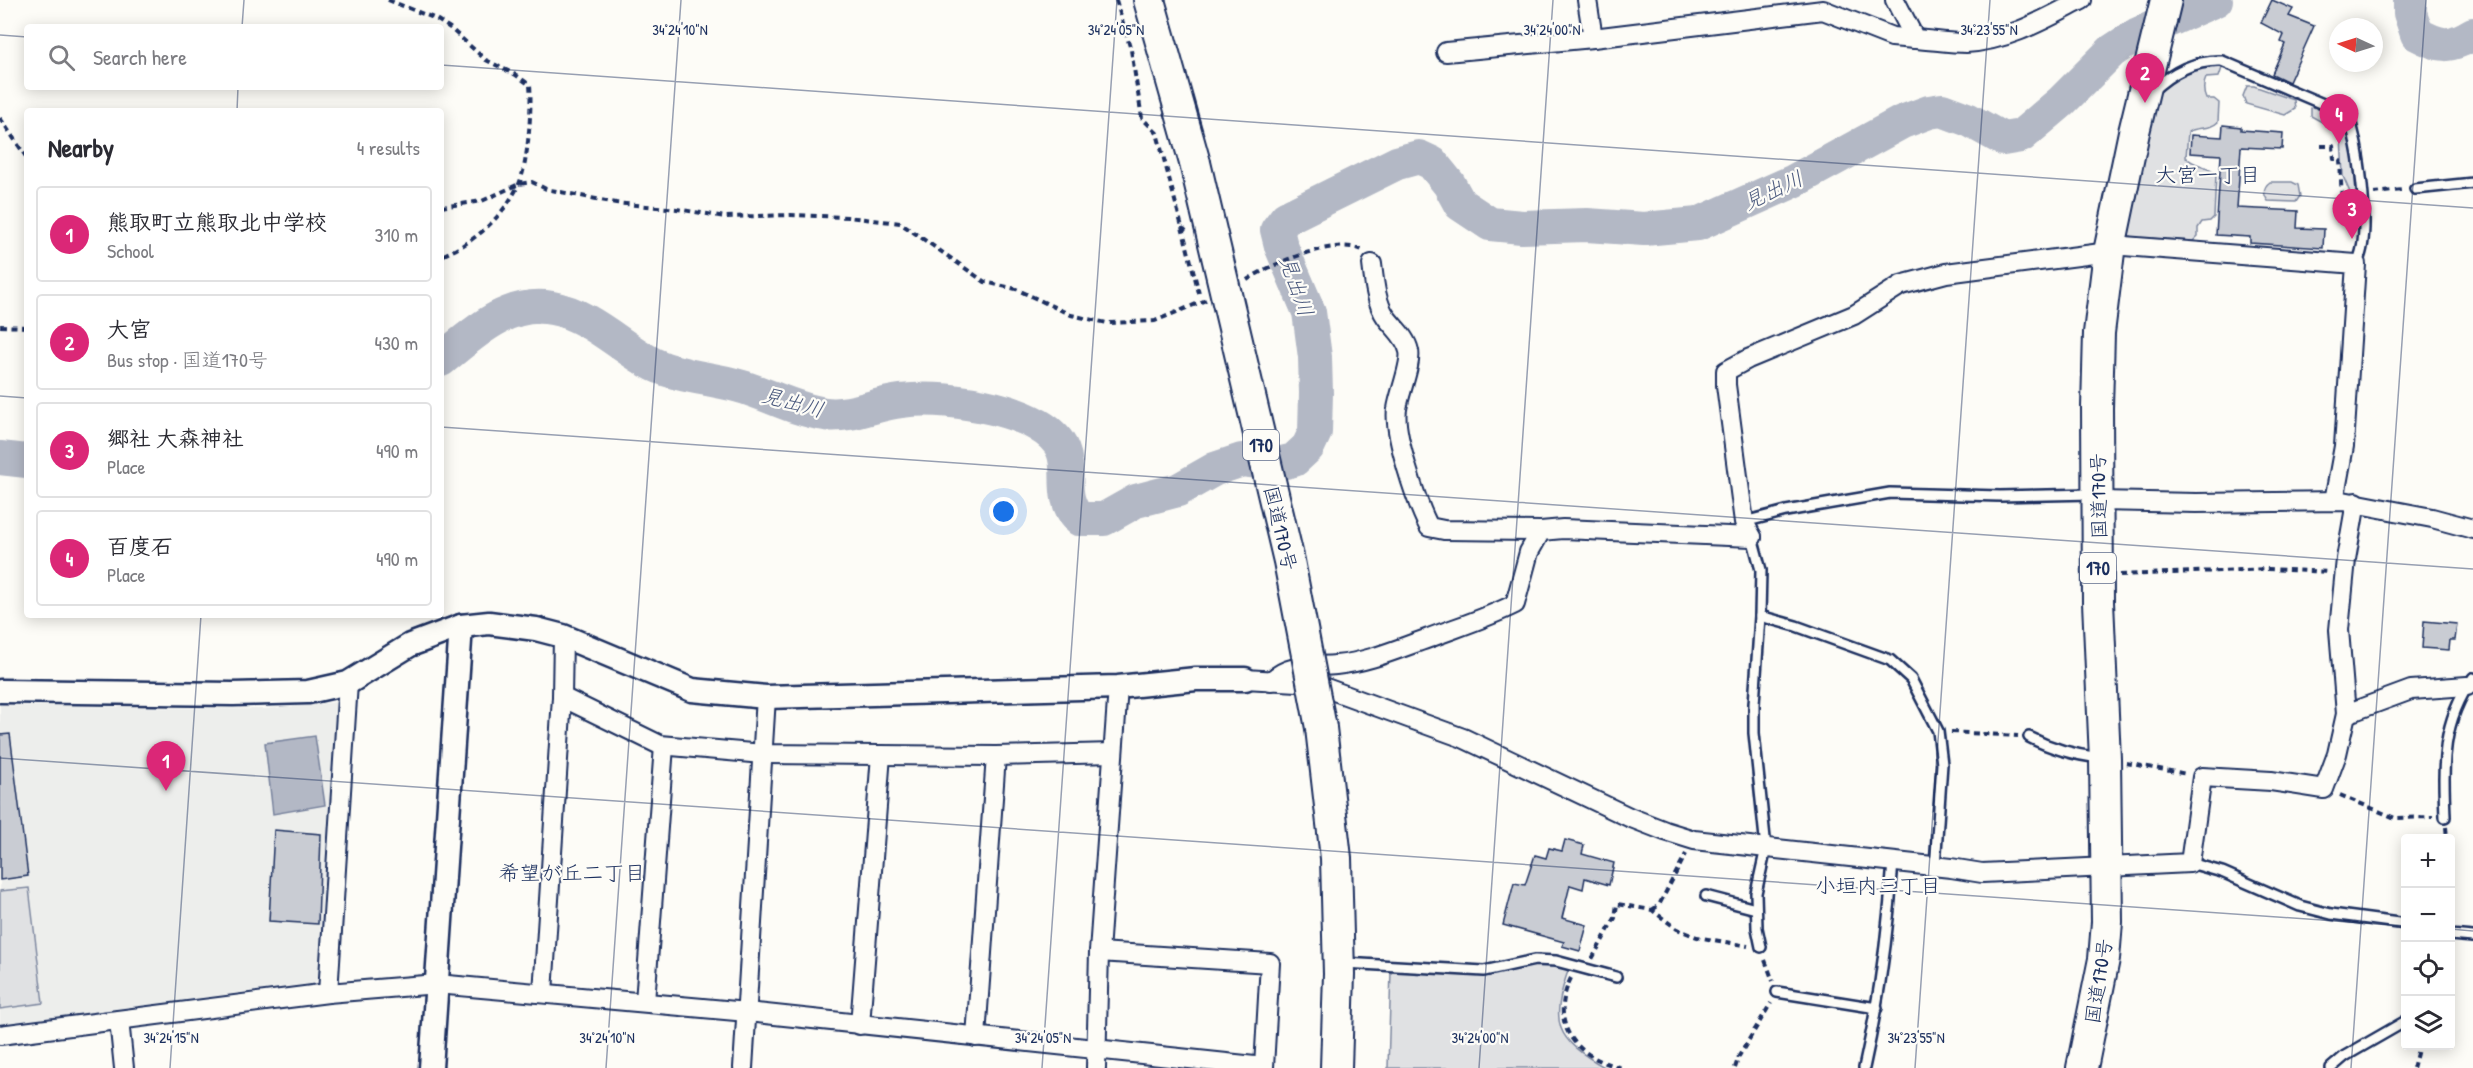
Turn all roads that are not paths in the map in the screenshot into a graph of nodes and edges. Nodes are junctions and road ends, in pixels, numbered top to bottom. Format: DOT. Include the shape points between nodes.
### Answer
graph roads {
  1 [pos="1149,0"];
  2 [pos="1587,0"];
  3 [pos="1895,0"];
  4 [pos="2082,0"];
  5 [pos="2166,0"];
  6 [pos="1593,38"];
  7 [pos="1915,39"];
  8 [pos="1446,52"];
  9 [pos="2141,101"];
  10 [pos="2473,183"];
  11 [pos="2415,189"];
  12 [pos="2110,249"];
  13 [pos="1372,264"];
  14 [pos="2356,264"];
  15 [pos="2099,498"];
  16 [pos="2334,501"];
  17 [pos="2356,502"];
  18 [pos="2473,529"];
  19 [pos="1748,530"];
  20 [pos="1541,531"];
  21 [pos="1760,616"];
  22 [pos="461,626"];
  23 [pos="563,636"];
  24 [pos="1245,679"];
  25 [pos="1271,681"];
  26 [pos="2470,682"];
  27 [pos="348,683"];
  28 [pos="1118,687"];
  29 [pos="0,691"];
  30 [pos="562,697"];
  31 [pos="766,697"];
  32 [pos="2346,714"];
  33 [pos="2029,737"];
  34 [pos="664,746"];
  35 [pos="1113,753"];
  36 [pos="763,754"];
  37 [pos="881,755"];
  38 [pos="996,756"];
  39 [pos="2105,759"];
  40 [pos="2445,818"];
  41 [pos="1766,848"];
  42 [pos="1893,862"];
  43 [pos="2190,863"];
  44 [pos="1935,866"];
  45 [pos="2108,867"];
  46 [pos="1706,896"];
  47 [pos="1756,909"];
  48 [pos="2401,923"];
  49 [pos="2455,936"];
  50 [pos="2473,938"];
  51 [pos="1761,947"];
  52 [pos="1099,952"];
  53 [pos="1338,963"];
  54 [pos="1616,977"];
  55 [pos="437,984"];
  56 [pos="1778,992"];
  57 [pos="328,993"];
  58 [pos="543,993"];
  59 [pos="645,1002"];
  60 [pos="1878,1008"];
  61 [pos="747,1012"];
  62 [pos="119,1020"];
  63 [pos="2401,1024"];
  64 [pos="860,1025"];
  65 [pos="0,1035"];
  66 [pos="976,1037"];
  67 [pos="1096,1059"];
  68 [pos="124,1068"];
  69 [pos="431,1068"];
  70 [pos="743,1068"];
  71 [pos="1336,1068"];
  72 [pos="1864,1068"];
  73 [pos="2082,1068"];
  74 [pos="2331,1068"];
  1 -- 53 [label="highway, 国道170号 / 170, bridge" via="1195,163 1289,561 1321,728 1336,858"];
  2 -- 6 [label="street"];
  3 -- 7 [label="street"];
  4 -- 7 [label="street" via="2001,38 1966,43"];
  5 -- 9 [label="highway, 国道170号 / 170"];
  6 -- 7 [label="street" via="1823,10 1892,37"];
  6 -- 8 [label="street"];
  9 -- 12 [label="highway, 国道170号 / 170"];
  9 -- 14 [label="lane" via="2194,63 2222,62 2330,107 2350,120 2358,146 2362,194 2362,255"];
  10 -- 11 [label="lane"];
  12 -- 14 [label="street"];
  12 -- 15 [label="highway, 国道170号 / 170" via="2097,373"];
  12 -- 19 [label="street" via="1946,273 1901,285 1854,315 1748,358 1726,371"];
  13 -- 20 [label="street" via="1385,315 1410,352 1396,424 1429,527"];
  14 -- 16 [label="street" via="2344,446"];
  15 -- 16 [label="street" via="2196,503"];
  15 -- 19 [label="lane" via="1890,493 1786,511"];
  15 -- 39 [label="highway, 国道170号 / 170"];
  16 -- 17 [label="street"];
  17 -- 18 [label="street"];
  17 -- 32 [label="street" via="2339,630"];
  19 -- 20 [label="street"];
  19 -- 21 [label="lane" via="1761,570"];
  20 -- 25 [label="street" via="1529,552 1515,604 1368,661 1293,667"];
  21 -- 41 [label="lane" via="1754,733"];
  21 -- 44 [label="lane" via="1890,660 1911,679 1938,731 1942,764"];
  22 -- 23 [label="street" via="489,623"];
  22 -- 27 [label="street" via="410,645"];
  22 -- 55 [label="street"];
  23 -- 30 [label="street"];
  23 -- 31 [label="street" via="692,690"];
  24 -- 25 [label="street"];
  24 -- 28 [label="street" via="1196,679"];
  25 -- 41 [label="street" via="1326,688 1462,738 1665,831 1694,840"];
  26 -- 32 [label="street" via="2410,690"];
  26 -- 40 [label="lane" via="2449,724 2444,751"];
  27 -- 29 [label="street" via="308,692 243,694"];
  27 -- 57 [label="street"];
  28 -- 31 [label="street"];
  28 -- 35 [label="street"];
  30 -- 34 [label="street"];
  30 -- 58 [label="street"];
  31 -- 36 [label="street"];
  32 -- 43 [label="street" via="2324,789 2202,777"];
  33 -- 39 [label="lane" via="2072,754"];
  34 -- 36 [label="street"];
  34 -- 59 [label="street"];
  35 -- 38 [label="street"];
  35 -- 52 [label="street"];
  36 -- 37 [label="street"];
  36 -- 61 [label="street"];
  37 -- 38 [label="street"];
  37 -- 64 [label="street"];
  38 -- 66 [label="street"];
  39 -- 45 [label="highway, 国道170号 / 170"];
  41 -- 42 [label="street"];
  41 -- 47 [label="lane"];
  42 -- 44 [label="street"];
  42 -- 60 [label="lane"];
  43 -- 45 [label="street"];
  43 -- 48 [label="lane" via="2222,872 2300,906"];
  44 -- 45 [label="street" via="1982,873"];
  45 -- 73 [label="highway, 国道170号 / 170" via="2104,959"];
  46 -- 47 [label="lane"];
  47 -- 51 [label="lane"];
  49 -- 50 [label="lane"];
  52 -- 67 [label="street"];
  52 -- 67 [label="street" via="1270,963 1264,1067"];
  53 -- 54 [label="lane" via="1484,971 1535,960 1556,961"];
  53 -- 71 [label="highway, 国道170号 / 170"];
  55 -- 57 [label="street"];
  55 -- 58 [label="street"];
  55 -- 69 [label="street"];
  56 -- 60 [label="lane"];
  57 -- 62 [label="street"];
  58 -- 59 [label="street"];
  59 -- 61 [label="street"];
  60 -- 72 [label="lane"];
  61 -- 64 [label="street"];
  61 -- 70 [label="street"];
  62 -- 65 [label="street"];
  62 -- 68 [label="street"];
  63 -- 74 [label="lane"];
  64 -- 66 [label="street"];
  66 -- 67 [label="street"];
}
